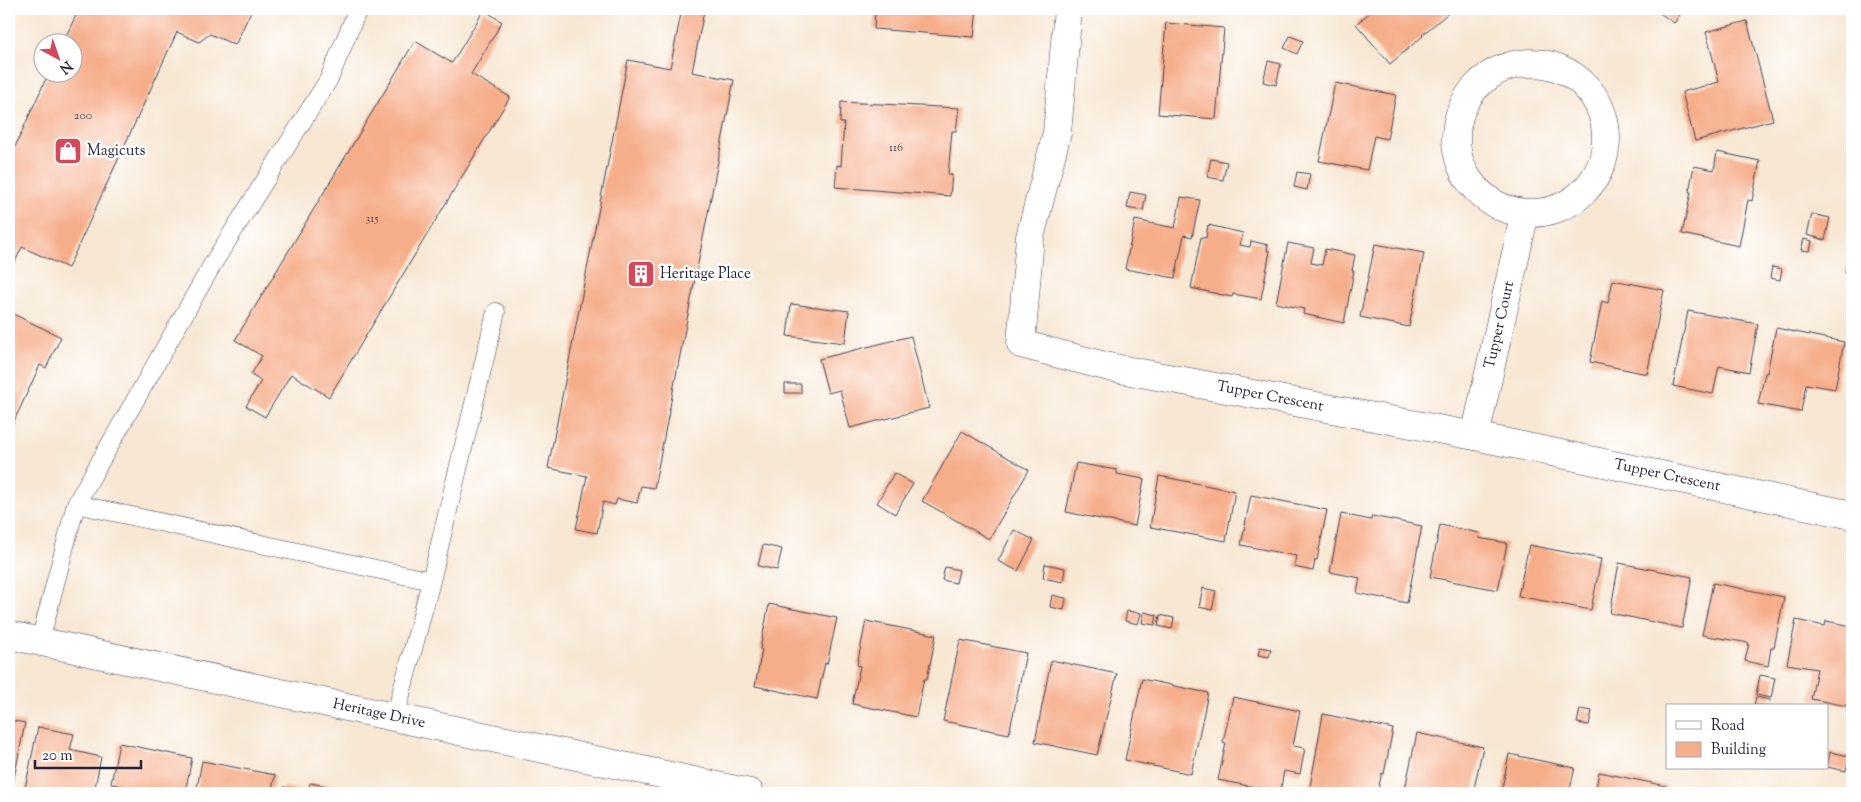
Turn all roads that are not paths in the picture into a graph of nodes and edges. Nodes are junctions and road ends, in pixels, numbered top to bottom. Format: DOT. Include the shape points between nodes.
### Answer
graph roads {
  1 [pos="358,9"];
  2 [pos="1068,9"];
  3 [pos="1525,213"];
  4 [pos="496,312"];
  5 [pos="1475,436"];
  6 [pos="76,504"];
  7 [pos="1852,515"];
  8 [pos="431,581"];
  9 [pos="9,635"];
  10 [pos="40,642"];
  11 [pos="395,717"];
  12 [pos="750,793"];
  1 -- 6 [label="lane" via="329,79 214,260"];
  2 -- 5 [label="street, Tupper Crescent" via="1057,133 1030,237 1021,344 1109,367"];
  3 -- 3 [label="street" via="1552,211 1575,200 1589,186 1602,164 1606,133 1600,108 1586,86 1565,71 1547,64 1511,66 1478,84 1463,106 1456,136 1460,162 1477,190 1498,206"];
  3 -- 5 [label="street, Tupper Court"];
  4 -- 8 [label="lane"];
  5 -- 7 [label="street, Tupper Crescent"];
  6 -- 8 [label="lane"];
  6 -- 10 [label="lane"];
  8 -- 11 [label="lane"];
  9 -- 10 [label="street, Heritage Drive"];
  10 -- 11 [label="street, Heritage Drive"];
  11 -- 12 [label="street, Heritage Drive"];
}
